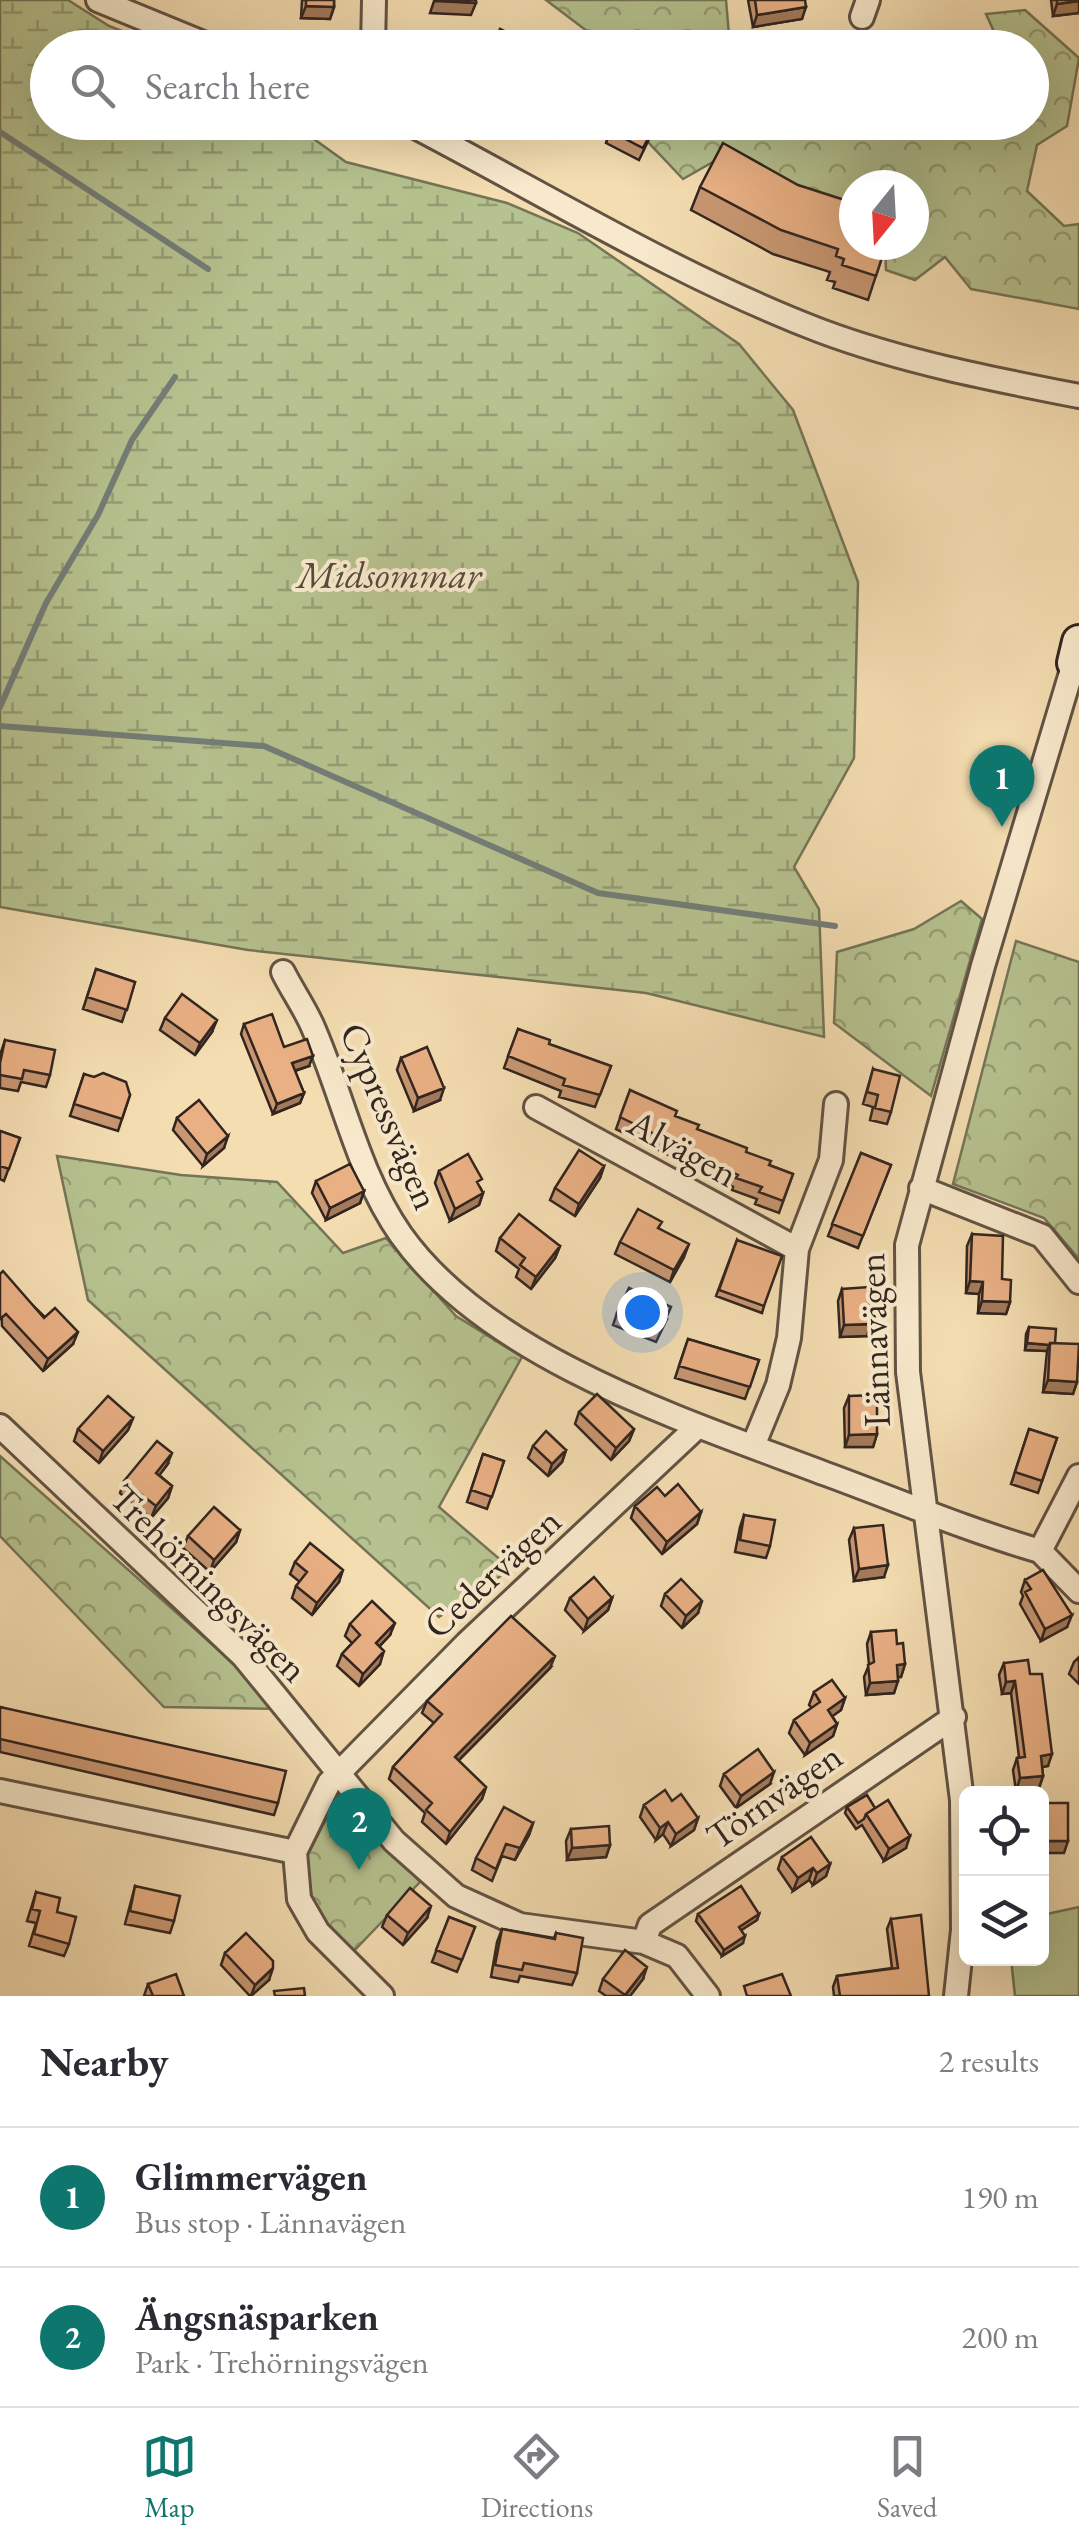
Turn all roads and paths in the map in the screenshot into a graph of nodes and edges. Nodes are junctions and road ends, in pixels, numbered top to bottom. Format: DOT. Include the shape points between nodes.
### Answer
graph roads {
  1 [pos="98,0"];
  2 [pos="374,0"];
  3 [pos="171,30"];
  4 [pos="373,30"];
  5 [pos="440,140"];
  6 [pos="1079,396"];
  7 [pos="1077,656"];
  8 [pos="283,972"];
  9 [pos="836,1104"];
  10 [pos="536,1107"];
  11 [pos="921,1188"];
  12 [pos="798,1249"];
  13 [pos="1079,1282"];
  14 [pos="0,1426"];
  15 [pos="696,1428"];
  16 [pos="753,1446"];
  17 [pos="1079,1476"];
  18 [pos="927,1512"];
  19 [pos="1040,1551"];
  20 [pos="1079,1591"];
  21 [pos="954,1717"];
  22 [pos="340,1773"];
  23 [pos="0,1791"];
  24 [pos="295,1852"];
  25 [pos="644,1942"];
  26 [pos="382,1996"];
  27 [pos="708,1996"];
  28 [pos="956,1996"];
  1 -- 3 [label="street"];
  2 -- 4 [label="street"];
  5 -- 6 [label="street" via="688,272 819,330 885,353"];
  7 -- 11 [label="street, Lännavägen"];
  8 -- 15 [label="street, Cypressvägen" via="312,1024 371,1181 419,1258 502,1328"];
  9 -- 12 [label="street" via="831,1160"];
  10 -- 12 [label="street, Alvägen"];
  11 -- 13 [label="street" via="1042,1236"];
  11 -- 18 [label="street, Lännavägen" via="908,1246 908,1372"];
  12 -- 16 [label="street" via="789,1338"];
  14 -- 22 [label="street, Trehörningsvägen" via="244,1656"];
  15 -- 16 [label="street, Cypressvägen"];
  15 -- 22 [label="street, Cedervägen" via="466,1643"];
  16 -- 18 [label="street, Cypressvägen"];
  17 -- 19 [label="street"];
  18 -- 19 [label="street, Cypressvägen"];
  18 -- 21 [label="street, Lännavägen"];
  19 -- 20 [label="street"];
  21 -- 25 [label="street, Törnvägen" via="650,1925"];
  21 -- 28 [label="street, Lännavägen" via="963,1930"];
  22 -- 24 [label="street, Cedervägen"];
  22 -- 25 [label="street, Trehörningsvägen" via="394,1841 456,1896 520,1925"];
  23 -- 24 [label="street"];
  24 -- 26 [label="street" via="299,1899 318,1932"];
  25 -- 27 [label="street, Trehörningsvägen" via="677,1956"];
}
